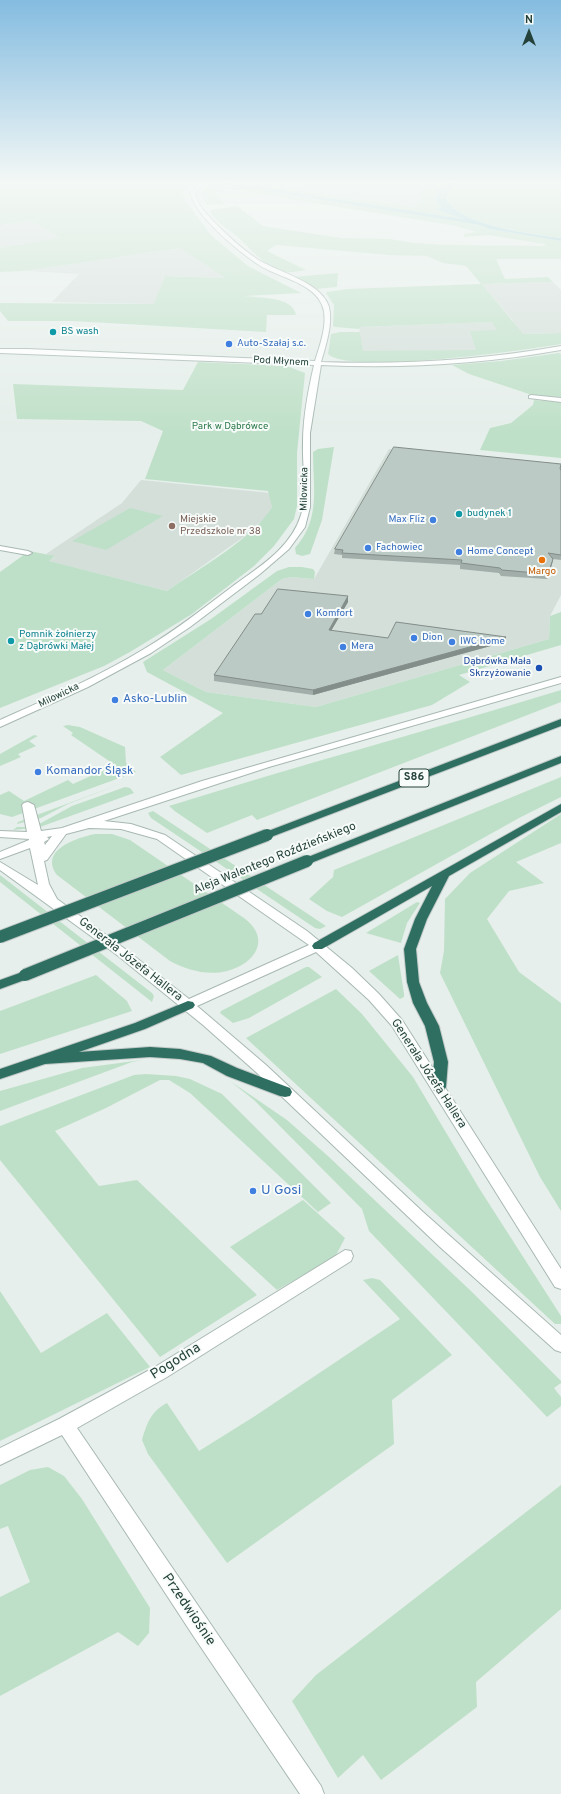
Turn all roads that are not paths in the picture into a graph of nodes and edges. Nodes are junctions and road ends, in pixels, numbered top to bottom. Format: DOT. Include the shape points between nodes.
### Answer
graph roads {
  1 [pos="266,267"];
  2 [pos="561,348"];
  3 [pos="0,351"];
  4 [pos="317,364"];
  5 [pos="531,397"];
  6 [pos="561,400"];
  7 [pos="0,548"];
  8 [pos="28,553"];
  9 [pos="561,680"];
  10 [pos="561,722"];
  11 [pos="0,724"];
  12 [pos="561,759"];
  13 [pos="561,808"];
  14 [pos="79,826"];
  15 [pos="62,831"];
  16 [pos="0,834"];
  17 [pos="0,856"];
  18 [pos="0,865"];
  19 [pos="444,874"];
  20 [pos="52,900"];
  21 [pos="0,937"];
  22 [pos="318,946"];
  23 [pos="0,985"];
  24 [pos="188,1005"];
  25 [pos="44,1059"];
  26 [pos="0,1074"];
  27 [pos="439,1087"];
  28 [pos="285,1092"];
  29 [pos="345,1256"];
  30 [pos="561,1282"];
  31 [pos="561,1345"];
  32 [pos="65,1425"];
  33 [pos="0,1457"];
  34 [pos="313,1794"];
  1 -- 4 [label="street, Milowicka" via="307,287 323,300 326,317"];
  2 -- 4 [label="street, Pod Młynem" via="439,363"];
  3 -- 4 [label="street, Pod Młynem"];
  4 -- 11 [label="street, Milowicka" via="306,441 305,514 287,546 261,570 181,629 134,659"];
  5 -- 6 [label="street"];
  7 -- 8 [label="street"];
  9 -- 14 [label="street" via="169,794"];
  10 -- 21 [label="highway, Aleja Walentego Roździeńskiego / S86, bridge"];
  12 -- 23 [label="highway, Aleja Walentego Roździeńskiego, bridge"];
  13 -- 19 [label="highway"];
  14 -- 15 [label="street, Generała Józefa Hallera"];
  14 -- 22 [label="street, Generała Józefa Hallera" via="117,825 161,837"];
  15 -- 16 [label="street, Generała Józefa Hallera"];
  15 -- 17 [label="street"];
  15 -- 20 [label="street, Generała Józefa Hallera" via="43,858 28,805 43,884"];
  18 -- 20 [label="street, Generała Józefa Hallera"];
  19 -- 22 [label="highway"];
  19 -- 27 [label="highway" via="420,920 410,949 412,982 432,1026 441,1062"];
  20 -- 24 [label="street, Generała Józefa Hallera"];
  22 -- 24 [label="street"];
  22 -- 27 [label="street, Generała Józefa Hallera" via="360,983 397,1023"];
  24 -- 25 [label="highway" via="140,1026"];
  24 -- 28 [label="street, Generała Józefa Hallera" via="238,1047"];
  25 -- 26 [label="highway"];
  25 -- 28 [label="highway" via="150,1052 180,1054 206,1059"];
  27 -- 30 [label="street, Generała Józefa Hallera"];
  28 -- 31 [label="street, Generała Józefa Hallera" via="492,1286"];
  29 -- 32 [label="street, Pogodna" via="161,1372"];
  32 -- 33 [label="street, Pogodna"];
  32 -- 34 [label="street, Przedwiośnie"];
}
